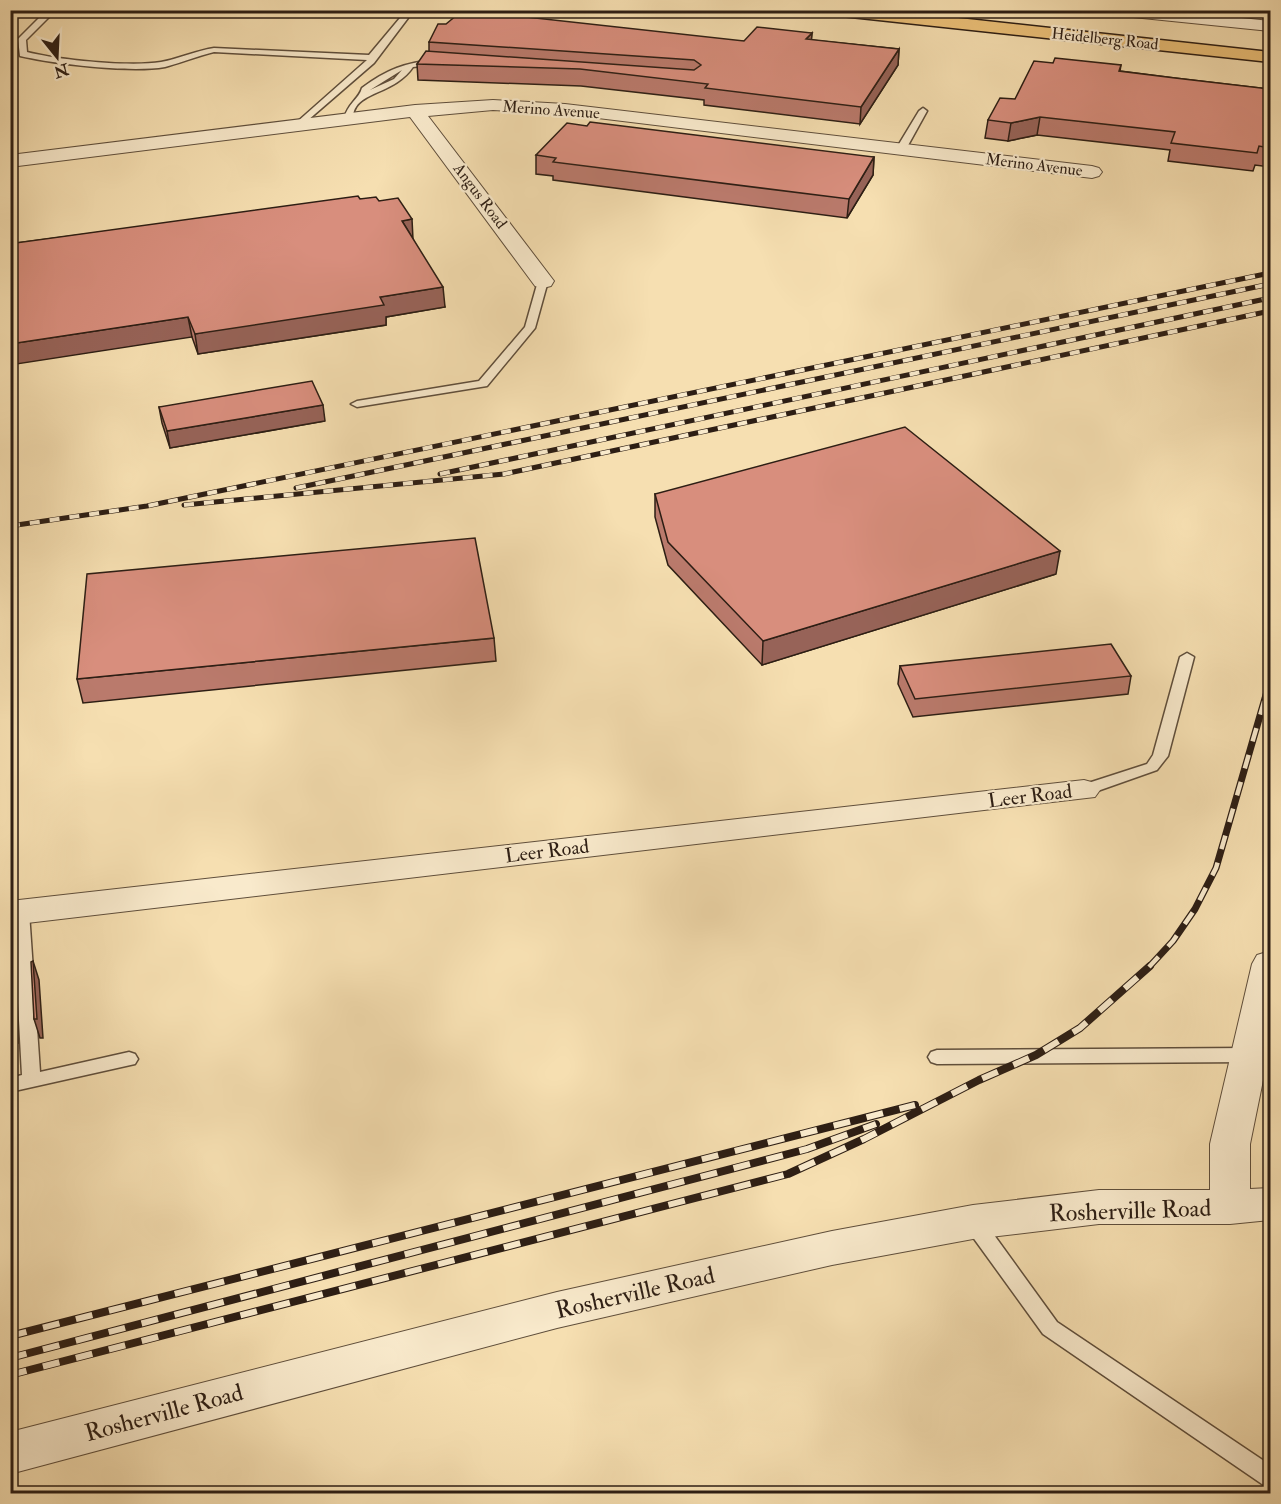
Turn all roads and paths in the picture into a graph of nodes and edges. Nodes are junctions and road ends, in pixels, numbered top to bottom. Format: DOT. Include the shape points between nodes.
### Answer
graph roads {
  1 [pos="52,10"];
  2 [pos="397,10"];
  3 [pos="832,10"];
  4 [pos="919,10"];
  5 [pos="1113,10"];
  6 [pos="1270,26"];
  7 [pos="1270,47"];
  8 [pos="1270,57"];
  9 [pos="371,58"];
  10 [pos="450,62"];
  11 [pos="416,111"];
  12 [pos="923,111"];
  13 [pos="348,119"];
  14 [pos="300,124"];
  15 [pos="901,149"];
  16 [pos="10,161"];
  17 [pos="1092,172"];
  18 [pos="543,281"];
  19 [pos="357,404"];
  20 [pos="1187,657"];
  21 [pos="1084,790"];
  22 [pos="16,913"];
  23 [pos="1270,964"];
  24 [pos="1250,1055"];
  25 [pos="936,1057"];
  26 [pos="129,1059"];
  27 [pos="31,1081"];
  28 [pos="10,1085"];
  29 [pos="1250,1206"];
  30 [pos="974,1222"];
  31 [pos="10,1453"];
  32 [pos="1270,1477"];
  1 -- 9 [label="lane" via="22,39 22,54 142,67 214,50"];
  2 -- 9 [label="lane" via="404,18"];
  3 -- 8 [label="main road, Heidelberg Road"];
  4 -- 7 [label="main road, Heidelberg Road"];
  5 -- 6 [label="street"];
  9 -- 14 [label="lane"];
  10 -- 13 [label="lane" via="410,65 383,90 353,104"];
  11 -- 13 [label="street, Merino Avenue"];
  11 -- 15 [label="street, Merino Avenue" via="493,105 565,109"];
  11 -- 18 [label="street, Angus Road"];
  12 -- 15 [label="lane"];
  13 -- 14 [label="street, Merino Avenue"];
  14 -- 16 [label="street, Merino Avenue"];
  15 -- 17 [label="street, Merino Avenue"];
  18 -- 19 [label="lane" via="530,328 483,384"];
  20 -- 21 [label="lane" via="1160,756 1152,767"];
  21 -- 22 [label="street, Leer Road"];
  22 -- 27 [label="lane"];
  23 -- 24 [label="street"];
  24 -- 25 [label="lane"];
  24 -- 29 [label="street" via="1230,1144"];
  26 -- 27 [label="lane"];
  27 -- 28 [label="lane"];
  29 -- 30 [label="street, Rosherville Road" via="1099,1207"];
  30 -- 31 [label="street, Rosherville Road" via="832,1248 557,1310"];
  30 -- 32 [label="lane" via="1050,1328"];
}
